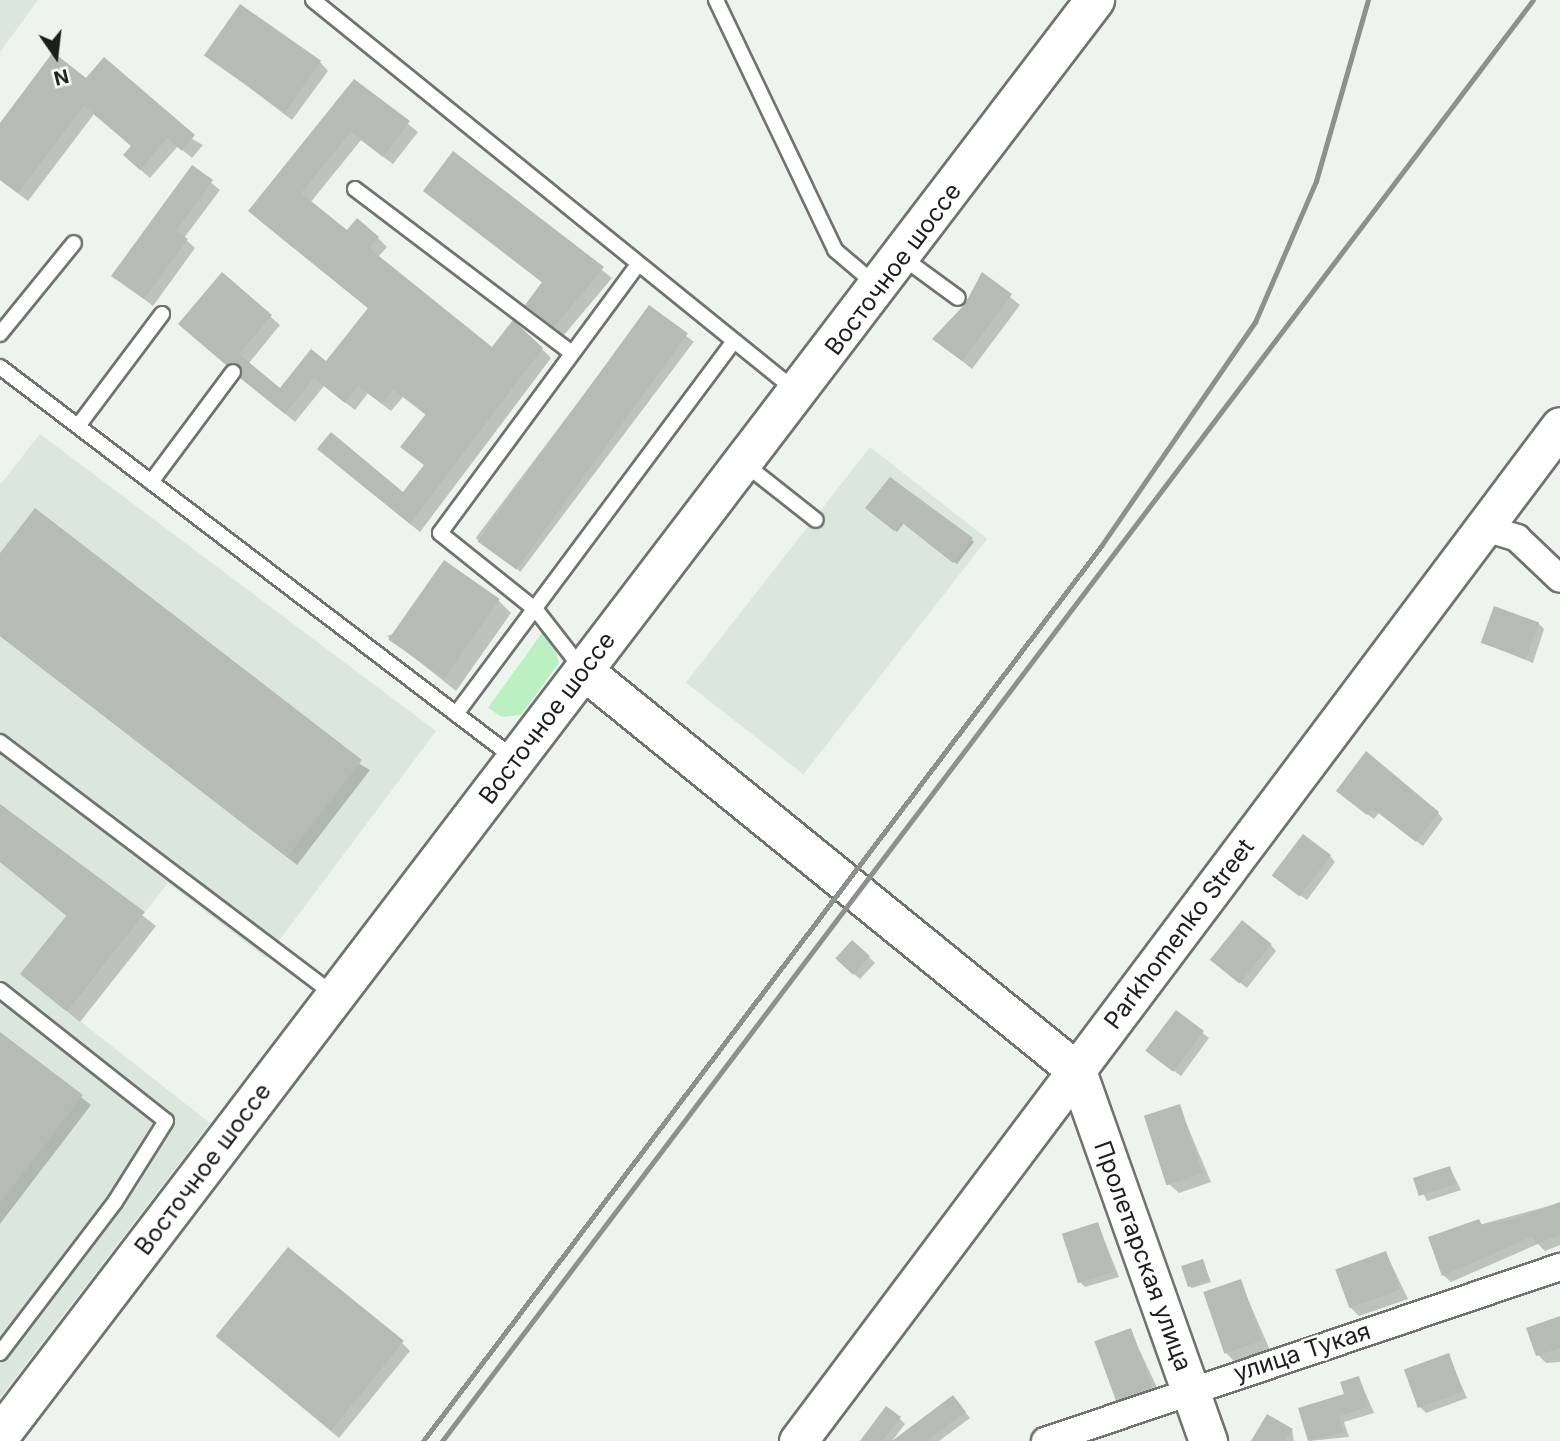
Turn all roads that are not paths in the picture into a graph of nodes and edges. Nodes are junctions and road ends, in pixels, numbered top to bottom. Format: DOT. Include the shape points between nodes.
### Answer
graph roads {
  1 [pos="313,0"];
  2 [pos="716,0"];
  3 [pos="1095,0"];
  4 [pos="355,189"];
  5 [pos="74,243"];
  6 [pos="902,257"];
  7 [pos="638,264"];
  8 [pos="879,287"];
  9 [pos="958,298"];
  10 [pos="162,314"];
  11 [pos="0,334"];
  12 [pos="734,341"];
  13 [pos="572,353"];
  14 [pos="0,367"];
  15 [pos="233,372"];
  16 [pos="798,393"];
  17 [pos="78,426"];
  18 [pos="1560,426"];
  19 [pos="744,464"];
  20 [pos="151,482"];
  21 [pos="816,520"];
  22 [pos="1482,527"];
  23 [pos="1560,579"];
  24 [pos="536,610"];
  25 [pos="583,670"];
  26 [pos="456,713"];
  27 [pos="0,741"];
  28 [pos="515,759"];
  29 [pos="0,990"];
  30 [pos="335,995"];
  31 [pos="1077,1071"];
  32 [pos="1560,1267"];
  33 [pos="0,1353"];
  34 [pos="1190,1389"];
  35 [pos="0,1436"];
  36 [pos="798,1441"];
  37 [pos="1045,1441"];
  38 [pos="1208,1441"];
  1 -- 7 [label="lane"];
  2 -- 8 [label="lane" via="835,250"];
  3 -- 6 [label="main road, Восточное шоссе"];
  4 -- 13 [label="lane"];
  5 -- 11 [label="lane"];
  6 -- 8 [label="main road, Восточное шоссе"];
  6 -- 9 [label="lane"];
  7 -- 12 [label="lane"];
  7 -- 13 [label="lane"];
  8 -- 16 [label="main road, Восточное шоссе"];
  10 -- 17 [label="lane"];
  12 -- 16 [label="lane"];
  12 -- 24 [label="lane"];
  13 -- 24 [label="lane" via="440,533"];
  14 -- 17 [label="lane"];
  15 -- 20 [label="lane"];
  16 -- 19 [label="main road, Восточное шоссе"];
  17 -- 20 [label="lane"];
  18 -- 22 [label="main road, Parkhomenko Street"];
  19 -- 21 [label="lane"];
  19 -- 25 [label="main road, Восточное шоссе"];
  20 -- 26 [label="lane"];
  22 -- 23 [label="street" via="1517,538"];
  22 -- 31 [label="main road, Parkhomenko Street"];
  24 -- 25 [label="lane"];
  24 -- 26 [label="lane"];
  25 -- 28 [label="main road, Восточное шоссе"];
  25 -- 31 [label="main road"];
  26 -- 28 [label="lane"];
  27 -- 30 [label="lane"];
  28 -- 30 [label="main road, Восточное шоссе"];
  29 -- 33 [label="lane" via="166,1121 115,1202"];
  30 -- 35 [label="main road, Восточное шоссе"];
  31 -- 34 [label="main road, Пролетарская улица"];
  31 -- 36 [label="main road, Parkhomenko Street"];
  32 -- 34 [label="street, улица Тукая"];
  34 -- 37 [label="street, улица Тукая"];
  34 -- 38 [label="main road, Пролетарская улица"];
}
